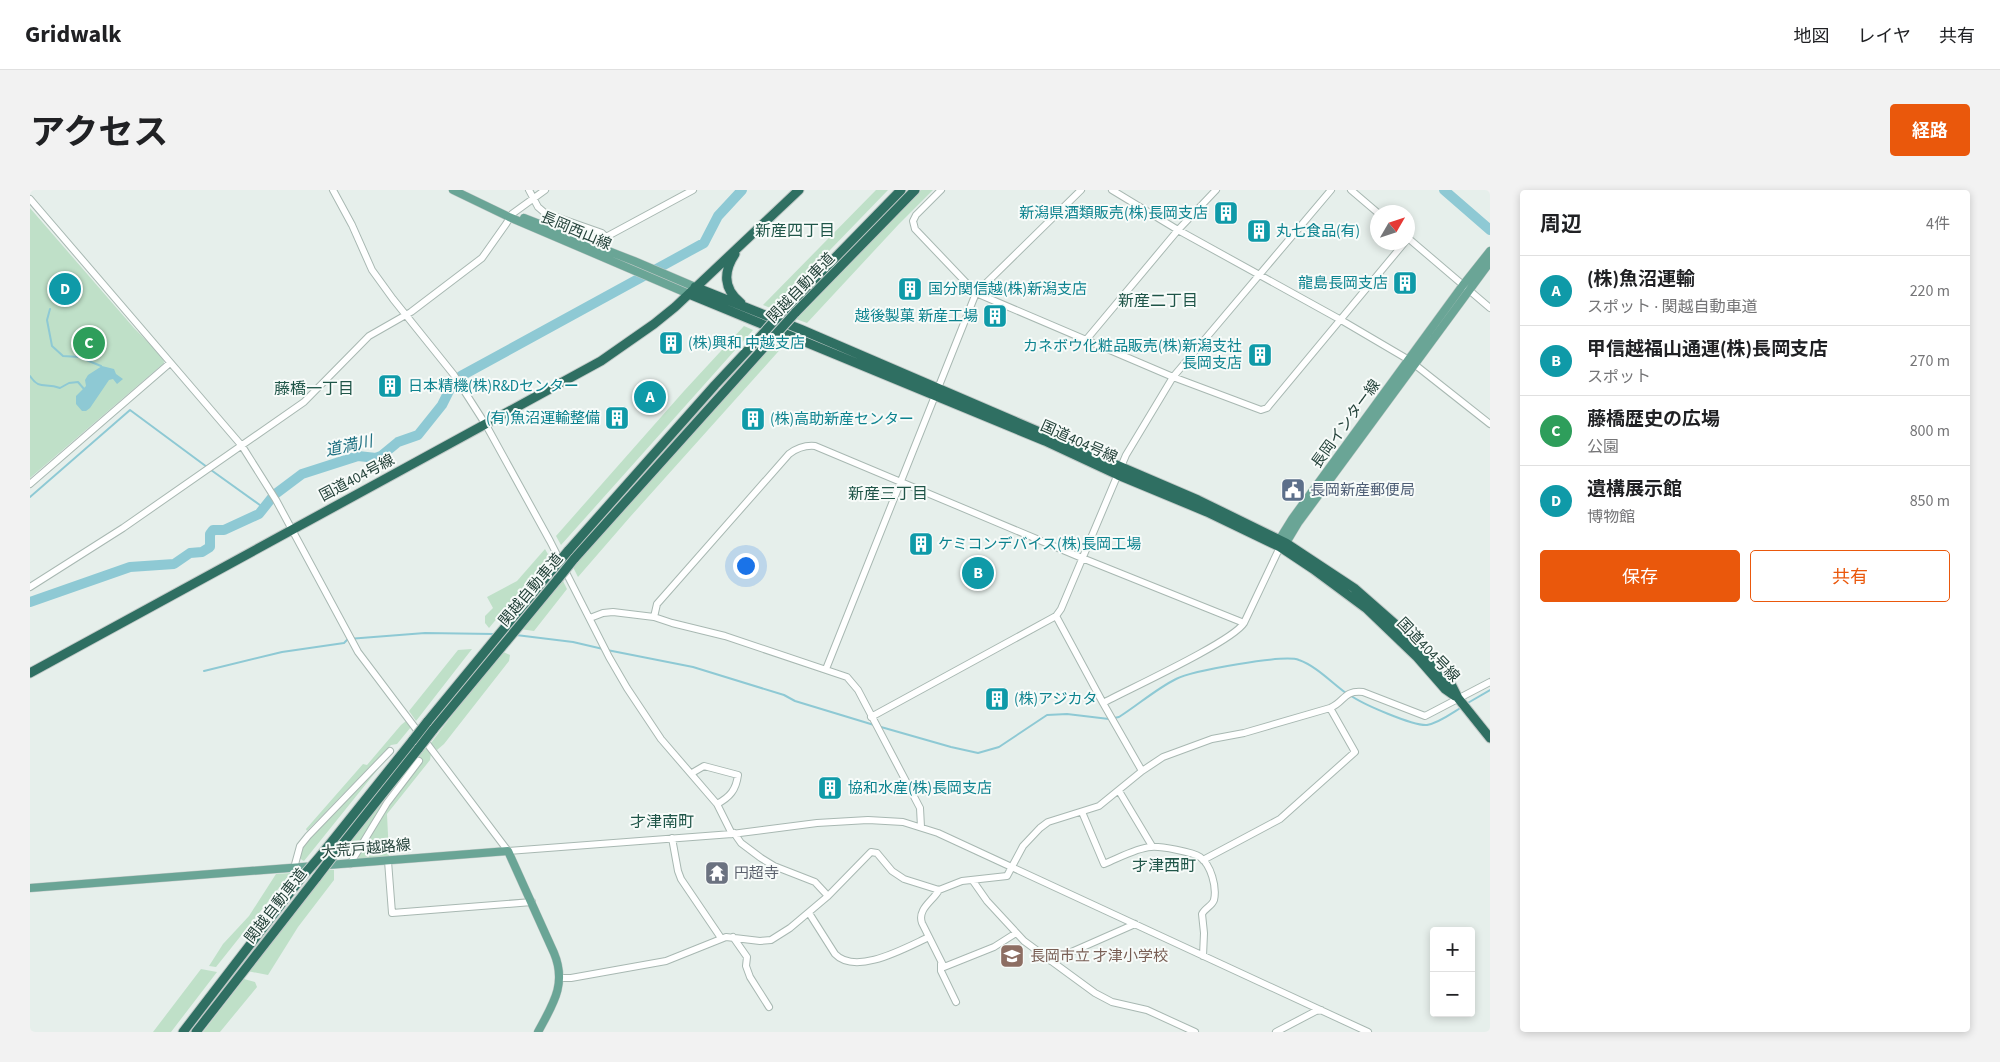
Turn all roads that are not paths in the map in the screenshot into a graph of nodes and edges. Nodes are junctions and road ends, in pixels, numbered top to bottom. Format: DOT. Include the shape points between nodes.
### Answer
graph roads {
  1 [pos="333,190"];
  2 [pos="453,190"];
  3 [pos="461,190"];
  4 [pos="529,190"];
  5 [pos="545,190"];
  6 [pos="693,190"];
  7 [pos="799,190"];
  8 [pos="901,190"];
  9 [pos="914,190"];
  10 [pos="941,190"];
  11 [pos="1081,190"];
  12 [pos="1112,190"];
  13 [pos="1216,190"];
  14 [pos="1331,190"];
  15 [pos="1351,190"];
  16 [pos="534,197"];
  17 [pos="30,198"];
  18 [pos="1370,206"];
  19 [pos="510,215"];
  20 [pos="1178,230"];
  21 [pos="606,237"];
  22 [pos="742,243"];
  23 [pos="1415,247"];
  24 [pos="602,248"];
  25 [pos="1399,250"];
  26 [pos="1490,251"];
  27 [pos="1490,262"];
  28 [pos="1258,275"];
  29 [pos="1466,288"];
  30 [pos="692,291"];
  31 [pos="976,293"];
  32 [pos="747,308"];
  33 [pos="1490,308"];
  34 [pos="405,315"];
  35 [pos="1341,320"];
  36 [pos="1086,340"];
  37 [pos="1412,362"];
  38 [pos="170,363"];
  39 [pos="1173,377"];
  40 [pos="937,393"];
  41 [pos="1490,424"];
  42 [pos="486,425"];
  43 [pos="242,446"];
  44 [pos="1119,471"];
  45 [pos="901,483"];
  46 [pos="30,484"];
  47 [pos="292,529"];
  48 [pos="1282,543"];
  49 [pos="1082,558"];
  50 [pos="30,587"];
  51 [pos="1056,616"];
  52 [pos="654,617"];
  53 [pos="590,618"];
  54 [pos="1244,623"];
  55 [pos="826,669"];
  56 [pos="30,673"];
  57 [pos="1490,682"];
  58 [pos="1458,698"];
  59 [pos="1103,703"];
  60 [pos="1330,708"];
  61 [pos="872,717"];
  62 [pos="1490,738"];
  63 [pos="416,744"];
  64 [pos="390,750"];
  65 [pos="419,761"];
  66 [pos="1142,771"];
  67 [pos="692,773"];
  68 [pos="1119,790"];
  69 [pos="717,804"];
  70 [pos="1082,812"];
  71 [pos="920,827"];
  72 [pos="733,834"];
  73 [pos="672,838"];
  74 [pos="1152,846"];
  75 [pos="508,851"];
  76 [pos="1203,860"];
  77 [pos="388,861"];
  78 [pos="350,864"];
  79 [pos="1011,867"];
  80 [pos="294,868"];
  81 [pos="973,881"];
  82 [pos="30,888"];
  83 [pos="939,890"];
  84 [pos="828,896"];
  85 [pos="532,902"];
  86 [pos="809,913"];
  87 [pos="1135,924"];
  88 [pos="1016,933"];
  89 [pos="733,937"];
  90 [pos="721,938"];
  91 [pos="929,938"];
  92 [pos="1203,956"];
  93 [pos="1051,962"];
  94 [pos="942,964"];
  95 [pos="560,978"];
  96 [pos="956,1002"];
  97 [pos="769,1006"];
  98 [pos="1321,1010"];
  99 [pos="1353,1029"];
  100 [pos="183,1032"];
  101 [pos="196,1032"];
  102 [pos="538,1032"];
  103 [pos="1195,1032"];
  104 [pos="1276,1032"];
  105 [pos="1368,1032"];
  1 -- 34 [label="street" via="372,270"];
  2 -- 19 [label="main road, 長岡西山線"];
  3 -- 19 [label="main road"];
  4 -- 16 [label="street"];
  5 -- 16 [label="street"];
  6 -- 21 [label="street"];
  7 -- 22 [label="highway"];
  8 -- 63 [label="highway, 関越自動車道, bridge" via="786,308 568,551 427,722"];
  9 -- 63 [label="highway, 関越自動車道, bridge" via="795,313 670,450 574,559 433,730"];
  10 -- 31 [label="street" via="916,215 915,229"];
  11 -- 31 [label="street"];
  12 -- 20 [label="street"];
  13 -- 20 [label="street"];
  14 -- 28 [label="street"];
  15 -- 18 [label="street"];
  16 -- 19 [label="street"];
  16 -- 21 [label="street" via="544,213"];
  17 -- 38 [label="street"];
  19 -- 24 [label="main road"];
  19 -- 30 [label="main road, 長岡西山線"];
  19 -- 34 [label="street" via="482,258"];
  20 -- 28 [label="street"];
  20 -- 36 [label="street"];
  21 -- 24 [label="street"];
  22 -- 30 [label="highway"];
  22 -- 32 [label="highway" via="728,266 726,281 734,298"];
  23 -- 29 [label="street"];
  24 -- 30 [label="main road"];
  25 -- 35 [label="street"];
  26 -- 29 [label="main road, 長岡インター線"];
  27 -- 29 [label="main road, 長岡インター線"];
  28 -- 35 [label="street"];
  28 -- 39 [label="street"];
  29 -- 33 [label="street"];
  29 -- 37 [label="main road, 長岡インター線"];
  30 -- 32 [label="highway, 国道404号線"];
  30 -- 40 [label="highway, 国道404号線"];
  30 -- 42 [label="highway, 国道404号線" via="654,324 601,361"];
  31 -- 36 [label="street"];
  31 -- 40 [label="street"];
  32 -- 40 [label="highway, 国道404号線"];
  34 -- 42 [label="street" via="454,376"];
  34 -- 43 [label="street" via="359,344 304,402"];
  35 -- 37 [label="street"];
  35 -- 39 [label="street" via="1267,408 1261,410"];
  36 -- 39 [label="street"];
  37 -- 41 [label="street"];
  37 -- 48 [label="main road, 長岡インター線" via="1292,519"];
  38 -- 43 [label="street"];
  38 -- 46 [label="street"];
  39 -- 44 [label="street"];
  40 -- 44 [label="highway, 国道404号線"];
  40 -- 45 [label="street"];
  42 -- 47 [label="highway, 国道404号線"];
  42 -- 53 [label="street"];
  43 -- 47 [label="street"];
  43 -- 50 [label="street"];
  44 -- 48 [label="highway, 国道404号線" via="1224,512"];
  44 -- 49 [label="street"];
  45 -- 49 [label="street"];
  45 -- 52 [label="street" via="815,446 795,449 657,604"];
  45 -- 55 [label="street"];
  47 -- 56 [label="highway, 国道404号線"];
  47 -- 75 [label="street" via="358,652"];
  48 -- 54 [label="street"];
  48 -- 58 [label="highway, 国道404号線" via="1354,588 1404,631 1452,686"];
  49 -- 51 [label="street"];
  49 -- 54 [label="street"];
  51 -- 59 [label="street"];
  51 -- 61 [label="street"];
  52 -- 53 [label="street" via="613,612"];
  52 -- 55 [label="street"];
  53 -- 67 [label="street" via="640,709"];
  54 -- 59 [label="street" via="1236,632 1204,651"];
  55 -- 61 [label="street" via="851,680"];
  57 -- 58 [label="street"];
  58 -- 60 [label="street" via="1425,716 1362,692 1345,695"];
  58 -- 62 [label="highway, 国道404号線"];
  59 -- 66 [label="street"];
  60 -- 66 [label="street" via="1212,739 1163,757"];
  60 -- 76 [label="street" via="1355,752 1280,819"];
  61 -- 71 [label="street" via="920,808"];
  63 -- 100 [label="highway, 関越自動車道, bridge" via="302,878"];
  63 -- 101 [label="highway, 関越自動車道, bridge"];
  64 -- 80 [label="street" via="308,836 300,846"];
  65 -- 78 [label="street" via="387,803"];
  66 -- 68 [label="street"];
  67 -- 69 [label="street"];
  67 -- 69 [label="street" via="704,766 738,774 732,793"];
  68 -- 70 [label="street" via="1100,806"];
  68 -- 74 [label="street"];
  69 -- 72 [label="street"];
  70 -- 74 [label="street" via="1104,864"];
  70 -- 79 [label="street" via="1048,822 1040,828 1023,846"];
  71 -- 72 [label="street" via="903,822 868,820"];
  71 -- 79 [label="street"];
  72 -- 73 [label="street"];
  72 -- 84 [label="street" via="760,858 807,878"];
  73 -- 75 [label="street"];
  73 -- 90 [label="street" via="681,879"];
  74 -- 76 [label="street" via="1192,854"];
  75 -- 77 [label="main road, 大荒戸越路線"];
  75 -- 85 [label="main road"];
  76 -- 92 [label="street" via="1214,886 1214,899 1202,914"];
  77 -- 78 [label="main road, 大荒戸越路線"];
  77 -- 85 [label="street" via="392,913"];
  78 -- 80 [label="main road, 大荒戸越路線"];
  79 -- 81 [label="street" via="1007,876"];
  79 -- 87 [label="street"];
  80 -- 82 [label="main road, 大荒戸越路線"];
  81 -- 83 [label="street" via="962,881"];
  81 -- 88 [label="street"];
  83 -- 84 [label="street" via="904,879 874,852 868,854"];
  83 -- 91 [label="street" via="920,914"];
  84 -- 86 [label="street"];
  85 -- 95 [label="main road" via="559,964"];
  86 -- 89 [label="street" via="771,940"];
  86 -- 91 [label="street" via="835,954 851,963 878,958"];
  87 -- 92 [label="street"];
  87 -- 93 [label="street"];
  88 -- 93 [label="street"];
  88 -- 94 [label="street" via="994,947 956,963 944,967"];
  89 -- 90 [label="street"];
  89 -- 97 [label="street" via="747,957 750,977"];
  90 -- 95 [label="street" via="666,961"];
  91 -- 94 [label="street"];
  92 -- 98 [label="street"];
  93 -- 103 [label="street" via="1105,1000 1147,1010"];
  94 -- 96 [label="street" via="941,971"];
  95 -- 102 [label="main road"];
  98 -- 99 [label="street"];
  98 -- 104 [label="street"];
  99 -- 105 [label="street"];
}
